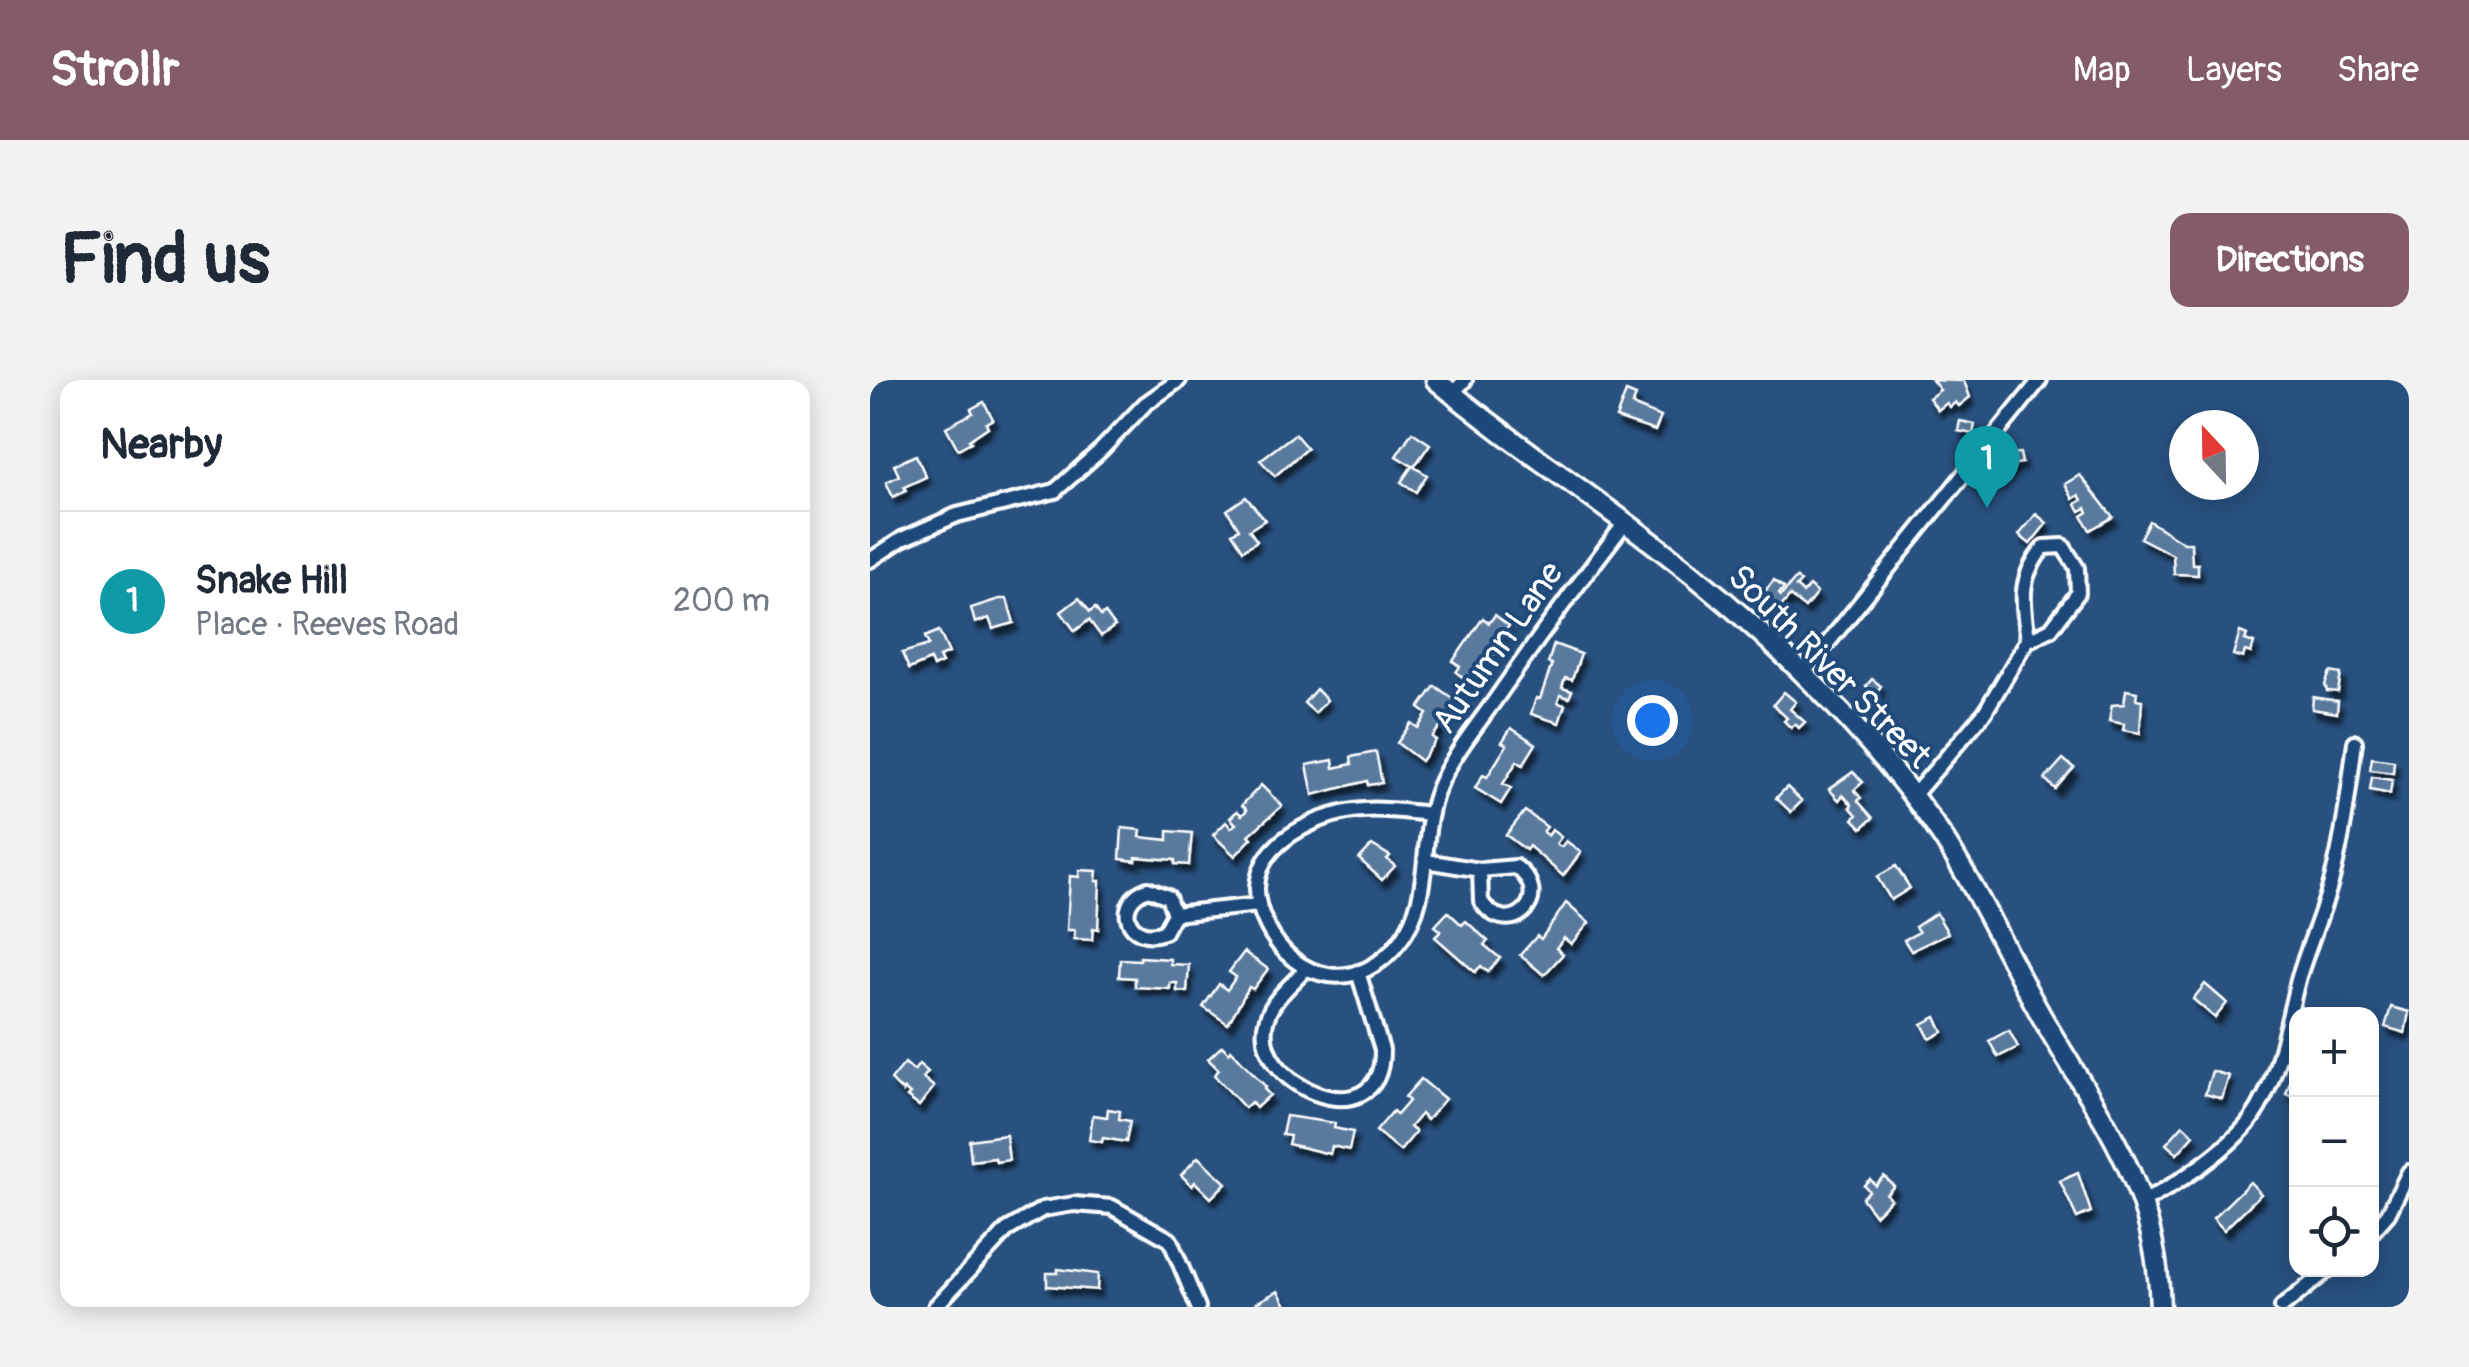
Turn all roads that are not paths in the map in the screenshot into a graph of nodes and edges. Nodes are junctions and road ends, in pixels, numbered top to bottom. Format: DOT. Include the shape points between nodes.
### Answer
graph roads {
  1 [pos="1179,380"];
  2 [pos="1436,380"];
  3 [pos="2040,380"];
  4 [pos="1458,387"];
  5 [pos="1625,523"];
  6 [pos="870,560"];
  7 [pos="2028,640"];
  8 [pos="1802,675"];
  9 [pos="2356,742"];
  10 [pos="1913,796"];
  11 [pos="1431,814"];
  12 [pos="1426,861"];
  13 [pos="1480,870"];
  14 [pos="1258,905"];
  15 [pos="1174,914"];
  16 [pos="1305,970"];
  17 [pos="1358,972"];
  18 [pos="2409,1172"];
  19 [pos="2144,1202"];
  20 [pos="2379,1224"];
  21 [pos="2319,1277"];
  22 [pos="935,1307"];
  23 [pos="1198,1307"];
  24 [pos="2160,1307"];
  25 [pos="2282,1307"];
  1 -- 6 [label="street" via="1054,491 957,514"];
  2 -- 4 [label="street, South River Street"];
  3 -- 8 [label="street"];
  4 -- 5 [label="street, South River Street"];
  5 -- 8 [label="street, South River Street" via="1691,573"];
  5 -- 11 [label="street, Autumn Lane" via="1463,746"];
  7 -- 7 [label="street" via="2050,629 2078,594 2077,568 2063,546 2044,547 2028,566"];
  7 -- 10 [label="street" via="1985,712"];
  8 -- 10 [label="street, South River Street"];
  9 -- 19 [label="street" via="2332,881 2264,1096 2235,1136"];
  10 -- 19 [label="street, South River Street" via="1967,875 2119,1145"];
  11 -- 12 [label="street, Autumn Lane"];
  11 -- 14 [label="street" via="1344,812 1305,828 1263,863"];
  12 -- 13 [label="street"];
  12 -- 17 [label="street, Autumn Lane" via="1409,928 1392,951"];
  13 -- 13 [label="street" via="1486,910 1509,918 1529,906 1527,875 1516,867"];
  14 -- 15 [label="street"];
  14 -- 16 [label="street" via="1276,942"];
  16 -- 17 [label="street" via="1328,976"];
  16 -- 17 [label="street" via="1272,1006 1265,1038 1295,1082 1336,1100 1359,1095 1382,1062"];
  18 -- 20 [label="street"];
  19 -- 24 [label="street, South River Street"];
  21 -- 25 [label="street"];
  22 -- 23 [label="street" via="1007,1230 1043,1209 1074,1204 1112,1207 1170,1240"];
}
